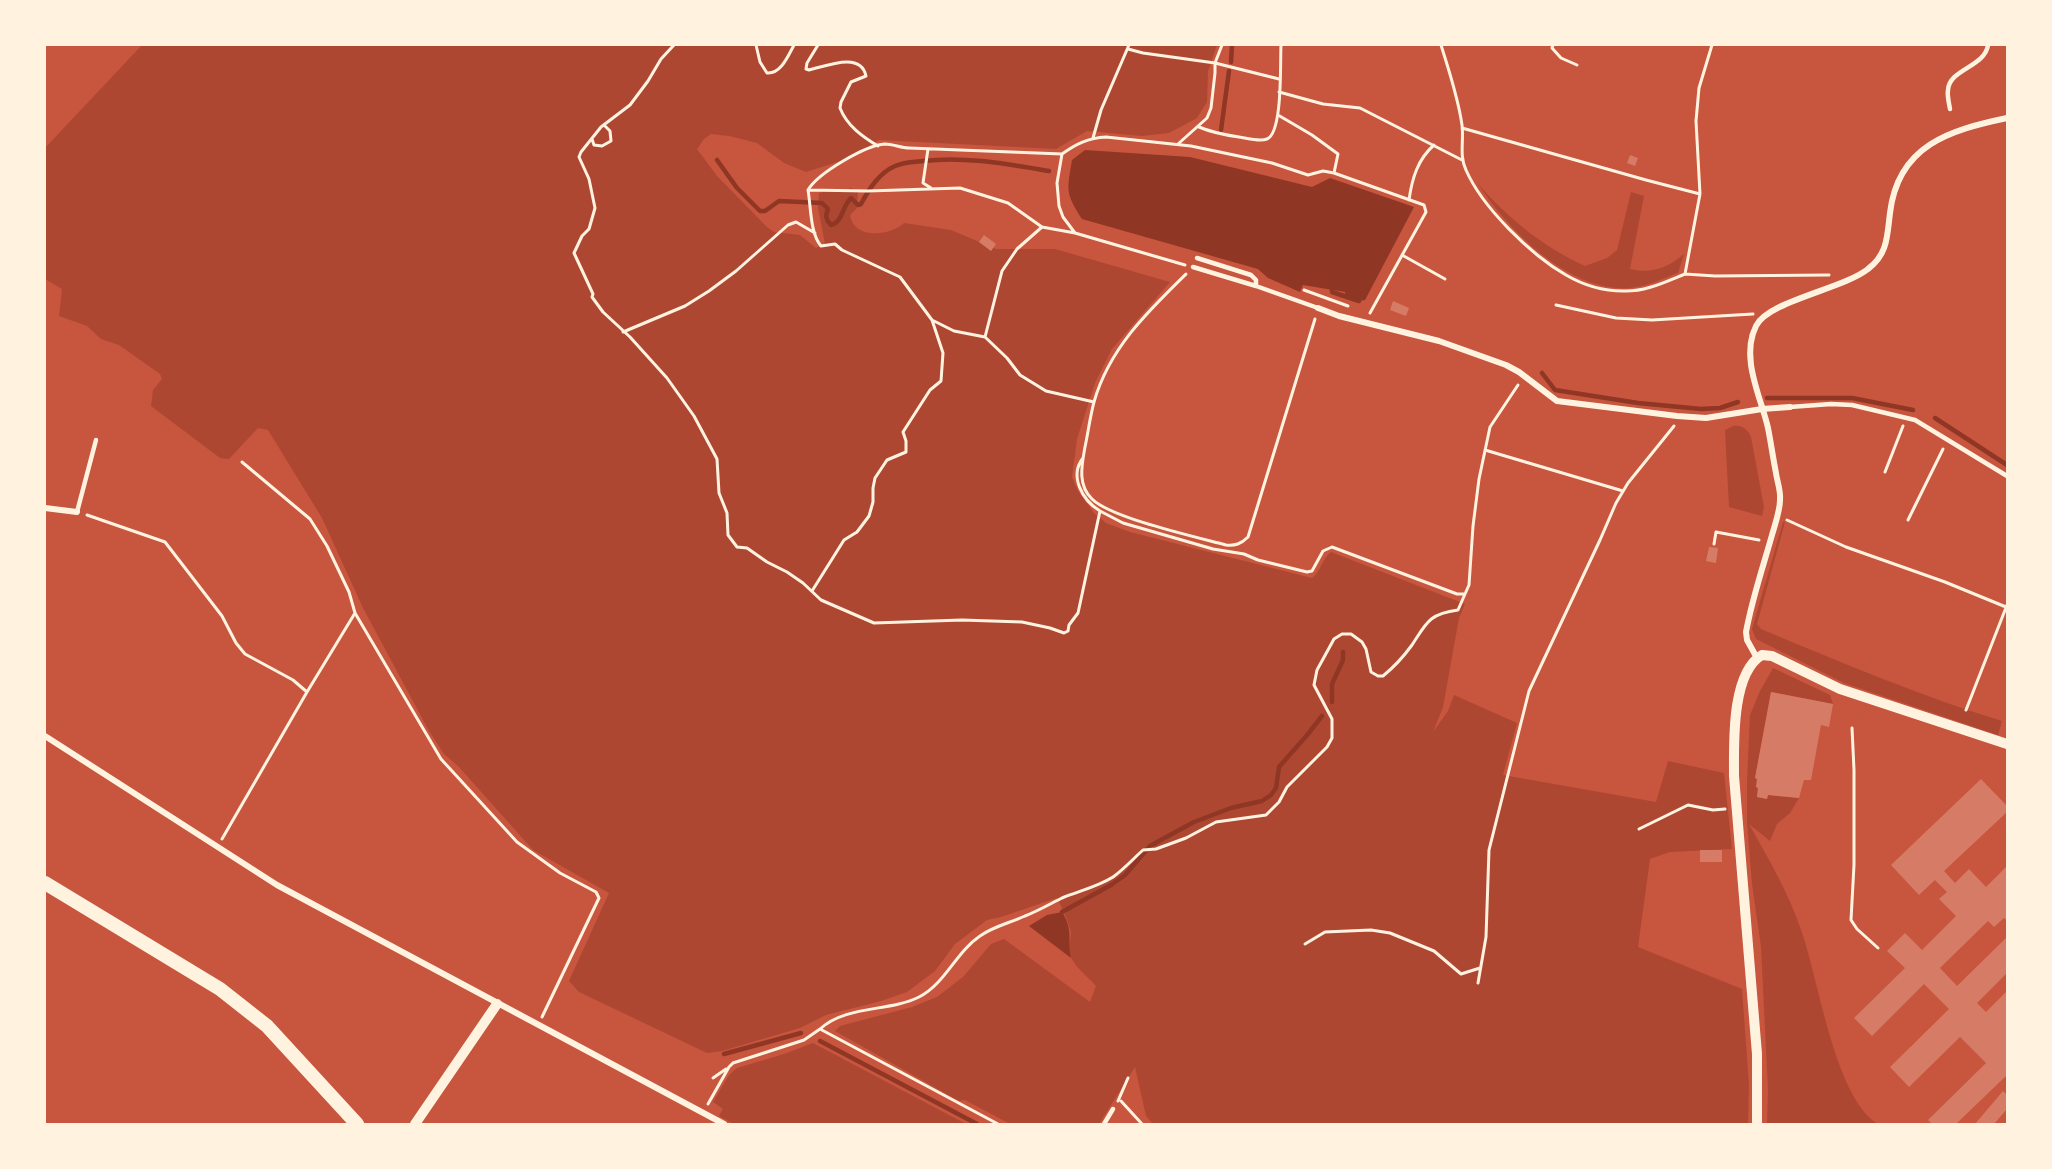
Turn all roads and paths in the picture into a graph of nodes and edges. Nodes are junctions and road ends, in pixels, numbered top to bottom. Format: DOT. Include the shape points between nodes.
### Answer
graph roads {
  1 [pos="674,45"];
  2 [pos="756,45"];
  3 [pos="794,45"];
  4 [pos="818,45"];
  5 [pos="1222,45"];
  6 [pos="1281,45"];
  7 [pos="1441,45"];
  8 [pos="1554,45"];
  9 [pos="1712,45"];
  10 [pos="1988,45"];
  11 [pos="1128,47"];
  12 [pos="1215,63"];
  13 [pos="1577,65"];
  14 [pos="1279,79"];
  15 [pos="1279,92"];
  16 [pos="1950,109"];
  17 [pos="1278,115"];
  18 [pos="2007,118"];
  19 [pos="604,125"];
  20 [pos="1199,127"];
  21 [pos="1462,128"];
  22 [pos="592,138"];
  23 [pos="1093,138"];
  24 [pos="1178,144"];
  25 [pos="1434,145"];
  26 [pos="878,146"];
  27 [pos="928,149"];
  28 [pos="1062,154"];
  29 [pos="1462,160"];
  30 [pos="1334,173"];
  31 [pos="932,189"];
  32 [pos="808,190"];
  33 [pos="1700,194"];
  34 [pos="1410,200"];
  35 [pos="1042,227"];
  36 [pos="815,233"];
  37 [pos="1075,233"];
  38 [pos="1402,255"];
  39 [pos="1197,258"];
  40 [pos="1193,267"];
  41 [pos="1684,274"];
  42 [pos="1832,274"];
  43 [pos="1445,279"];
  44 [pos="1256,286"];
  45 [pos="1556,305"];
  46 [pos="1318,308"];
  47 [pos="1764,316"];
  48 [pos="932,320"];
  49 [pos="1366,322"];
  50 [pos="623,332"];
  51 [pos="985,337"];
  52 [pos="1526,378"];
  53 [pos="1094,402"];
  54 [pos="1790,407"];
  55 [pos="1762,409"];
  56 [pos="1677,416"];
  57 [pos="1905,417"];
  58 [pos="1948,439"];
  59 [pos="96,440"];
  60 [pos="1485,450"];
  61 [pos="1083,457"];
  62 [pos="242,462"];
  63 [pos="1885,472"];
  64 [pos="2007,476"];
  65 [pos="1623,491"];
  66 [pos="45,508"];
  67 [pos="1100,511"];
  68 [pos="77,512"];
  69 [pos="1777,515"];
  70 [pos="1908,520"];
  71 [pos="1770,542"];
  72 [pos="1713,544"];
  73 [pos="812,591"];
  74 [pos="1465,594"];
  75 [pos="2007,606"];
  76 [pos="355,613"];
  77 [pos="1757,658"];
  78 [pos="308,692"];
  79 [pos="1966,710"];
  80 [pos="1852,728"];
  81 [pos="45,736"];
  82 [pos="2007,744"];
  83 [pos="1736,809"];
  84 [pos="1639,829"];
  85 [pos="218,847"];
  86 [pos="45,884"];
  87 [pos="1305,944"];
  88 [pos="1878,948"];
  89 [pos="1480,968"];
  90 [pos="1478,983"];
  91 [pos="497,1004"];
  92 [pos="538,1024"];
  93 [pos="820,1029"];
  94 [pos="729,1067"];
  95 [pos="713,1078"];
  96 [pos="1128,1078"];
  97 [pos="1119,1099"];
  98 [pos="706,1106"];
  99 [pos="1113,1109"];
  100 [pos="357,1124"];
  101 [pos="415,1124"];
  102 [pos="724,1124"];
  103 [pos="998,1124"];
  104 [pos="1104,1124"];
  105 [pos="1142,1124"];
  106 [pos="1757,1124"];
  1 -- 19 [label="path" via="630,105"];
  2 -- 3 [label="path" via="760,62 772,74"];
  4 -- 26 [label="path" via="806,69 844,62 865,70 866,76 851,82 840,108 863,137"];
  5 -- 12 [label="path"];
  6 -- 14 [label="path"];
  7 -- 21 [label="path"];
  8 -- 13 [label="path" via="1555,54"];
  9 -- 33 [label="path" via="1699,88 1696,121"];
  10 -- 16 [label="lane" via="1983,57 1951,81"];
  11 -- 12 [label="path" via="1143,53"];
  11 -- 23 [label="path"];
  12 -- 14 [label="path"];
  12 -- 20 [label="path" via="1211,108"];
  14 -- 15 [label="path"];
  15 -- 17 [label="path"];
  15 -- 25 [label="path" via="1323,104 1360,108"];
  17 -- 20 [label="path" via="1268,139 1214,133"];
  17 -- 30 [label="path" via="1338,154"];
  18 -- 47 [label="street" via="1949,133 1913,160 1894,193 1887,245 1880,258 1866,270"];
  19 -- 22 [label="path"];
  19 -- 22 [label="path" via="610,131 608,145 594,145"];
  20 -- 24 [label="path"];
  21 -- 29 [label="path"];
  21 -- 33 [label="path"];
  22 -- 50 [label="path" via="579,157 595,208 589,229 574,253 592,297"];
  23 -- 24 [label="path"];
  23 -- 28 [label="path"];
  24 -- 30 [label="path" via="1272,163 1308,175"];
  25 -- 29 [label="path"];
  25 -- 34 [label="path" via="1418,165"];
  26 -- 27 [label="path"];
  26 -- 32 [label="path" via="841,162"];
  27 -- 28 [label="path"];
  27 -- 31 [label="path" via="923,183"];
  28 -- 37 [label="path" via="1057,183 1059,206"];
  29 -- 41 [label="path" via="1474,185 1507,228 1566,275 1603,290 1625,292 1650,288"];
  30 -- 34 [label="path"];
  31 -- 32 [label="path"];
  31 -- 35 [label="path" via="960,188 1008,203"];
  32 -- 36 [label="path"];
  33 -- 41 [label="path"];
  34 -- 38 [label="path" via="1424,205 1426,212"];
  35 -- 37 [label="path"];
  35 -- 51 [label="path" via="1017,249 1002,271"];
  36 -- 48 [label="path" via="821,246 835,244 900,277"];
  36 -- 50 [label="path" via="796,222 788,225 709,291 685,306"];
  37 -- 40 [label="path"];
  38 -- 43 [label="path"];
  38 -- 49 [label="path"];
  39 -- 44 [label="lane" via="1251,275"];
  40 -- 44 [label="lane"];
  40 -- 53 [label="path" via="1126,337 1104,373"];
  41 -- 42 [label="path"];
  44 -- 46 [label="lane"];
  45 -- 47 [label="path" via="1634,320"];
  46 -- 49 [label="street"];
  46 -- 61 [label="path" via="1248,537 1242,542 1226,545 1116,513 1089,496 1083,484"];
  47 -- 55 [label="street" via="1751,345 1753,375"];
  48 -- 51 [label="path"];
  48 -- 73 [label="path" via="943,353 941,381 930,390 903,432 906,452 887,460 875,478 869,516 857,532 844,540"];
  49 -- 52 [label="street" via="1439,341 1506,365"];
  50 -- 73 [label="path" via="680,394 717,459 728,535 737,547 747,548 788,572"];
  51 -- 53 [label="path" via="1020,375 1046,391"];
  52 -- 56 [label="street" via="1557,401"];
  52 -- 60 [label="path" via="1490,427"];
  53 -- 61 [label="path"];
  54 -- 55 [label="street"];
  54 -- 57 [label="lane" via="1852,405"];
  55 -- 56 [label="street" via="1717,417"];
  55 -- 69 [label="street" via="1780,499"];
  56 -- 65 [label="path"];
  57 -- 58 [label="lane"];
  57 -- 63 [label="path"];
  58 -- 64 [label="lane"];
  58 -- 70 [label="path"];
  59 -- 68 [label="lane"];
  60 -- 65 [label="path"];
  60 -- 74 [label="path"];
  61 -- 67 [label="path" via="1076,477 1086,499"];
  62 -- 76 [label="path" via="310,519 349,592"];
  65 -- 89 [label="path" via="1529,691 1489,850 1486,937"];
  66 -- 68 [label="street"];
  67 -- 73 [label="path" via="1078,613 1064,633 1022,622 874,623 821,600"];
  67 -- 74 [label="path" via="1124,523 1307,572 1312,571 1323,550 1332,547"];
  68 -- 78 [label="path" via="165,542 222,616 245,654"];
  69 -- 71 [label="street"];
  69 -- 75 [label="path" via="1846,547"];
  71 -- 72 [label="path" via="1716,532"];
  71 -- 77 [label="street" via="1746,632"];
  74 -- 93 [label="path" via="1459,609 1442,612 1423,626 1411,646 1383,676 1371,672 1362,642 1351,634 1334,639 1317,670 1314,686 1332,719 1333,731 1327,747 1266,815 1216,822 1186,838 1146,850 1104,882 992,927 969,945 920,997 853,1014"];
  75 -- 79 [label="path"];
  76 -- 78 [label="path"];
  76 -- 92 [label="path" via="441,759 517,842 560,873 596,892 599,898"];
  77 -- 82 [label="street" via="1772,656 1840,689"];
  77 -- 83 [label="street" via="1744,677 1737,712"];
  78 -- 85 [label="path"];
  80 -- 88 [label="path" via="1851,920"];
  81 -- 85 [label="street"];
  83 -- 84 [label="path" via="1688,805"];
  83 -- 106 [label="street" via="1747,913"];
  85 -- 91 [label="street" via="277,885"];
  86 -- 100 [label="main road" via="220,988 267,1026"];
  87 -- 89 [label="path" via="1324,932 1371,930 1426,947 1461,974"];
  89 -- 90 [label="path"];
  91 -- 92 [label="street"];
  91 -- 101 [label="street"];
  92 -- 102 [label="street"];
  93 -- 94 [label="path" via="804,1040"];
  93 -- 103 [label="path"];
  94 -- 95 [label="path"];
  94 -- 98 [label="path"];
  96 -- 97 [label="path"];
  97 -- 99 [label="path"];
  97 -- 105 [label="path"];
  99 -- 104 [label="lane"];
}
